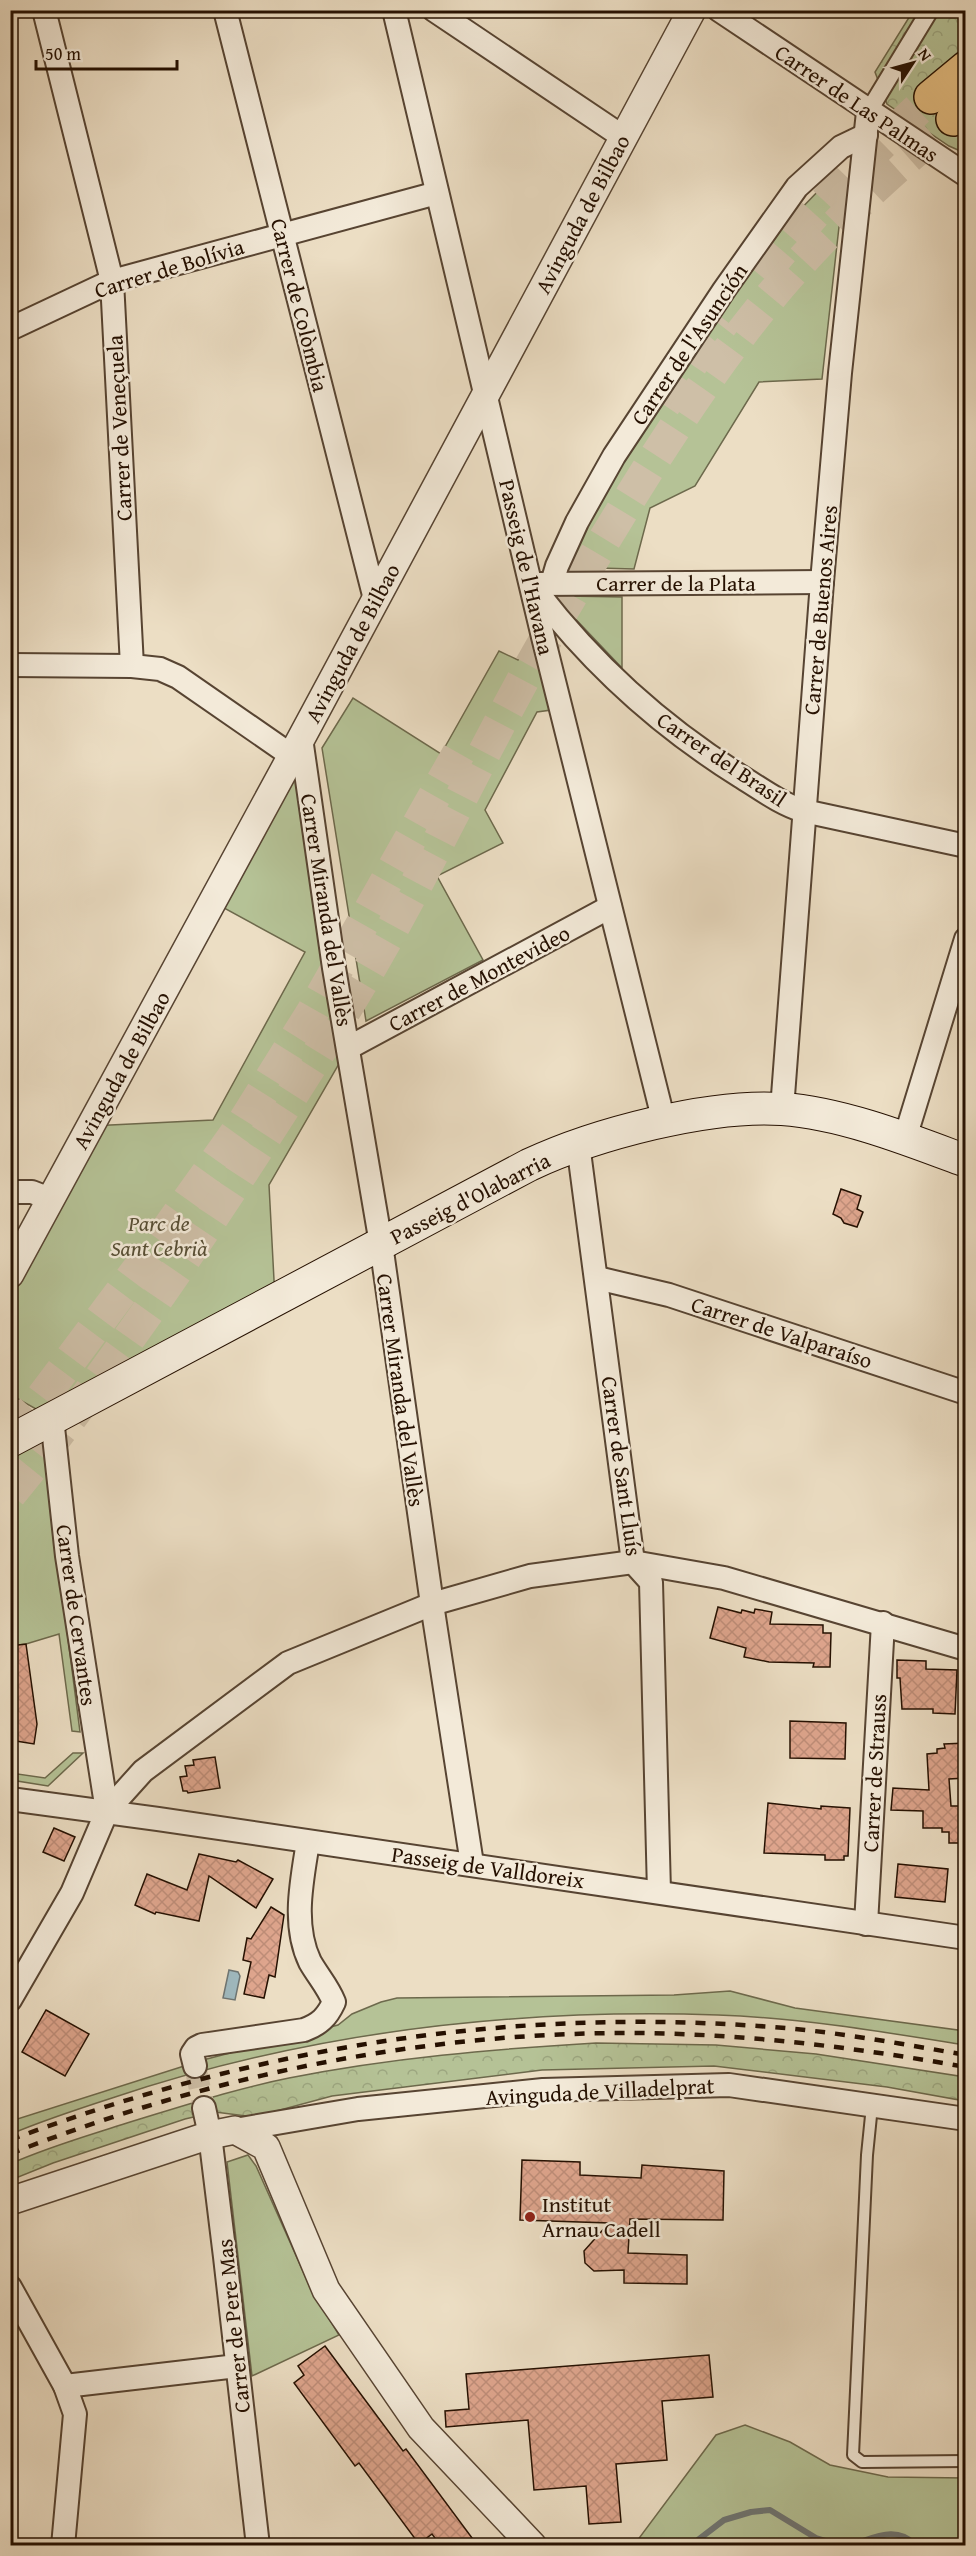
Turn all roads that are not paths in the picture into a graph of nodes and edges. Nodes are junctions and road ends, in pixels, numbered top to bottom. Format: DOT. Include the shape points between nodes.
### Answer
graph roads {
  1 [pos="44,10"];
  2 [pos="225,10"];
  3 [pos="394,10"];
  4 [pos="434,10"];
  5 [pos="692,10"];
  6 [pos="719,10"];
  7 [pos="930,10"];
  8 [pos="966,68"];
  9 [pos="950,108"];
  10 [pos="868,112"];
  11 [pos="866,135"];
  12 [pos="623,137"];
  13 [pos="966,175"];
  14 [pos="437,193"];
  15 [pos="282,235"];
  16 [pos="112,281"];
  17 [pos="10,329"];
  18 [pos="486,393"];
  19 [pos="822,582"];
  20 [pos="541,584"];
  21 [pos="375,599"];
  22 [pos="10,665"];
  23 [pos="132,666"];
  24 [pos="297,747"];
  25 [pos="804,811"];
  26 [pos="966,846"];
  27 [pos="610,907"];
  28 [pos="966,939"];
  29 [pos="348,1048"];
  30 [pos="782,1109"];
  31 [pos="664,1122"];
  32 [pos="905,1138"];
  33 [pos="578,1144"];
  34 [pos="966,1161"];
  35 [pos="11,1186"];
  36 [pos="50,1199"];
  37 [pos="381,1244"];
  38 [pos="10,1274"];
  39 [pos="597,1278"];
  40 [pos="966,1393"];
  41 [pos="52,1418"];
  42 [pos="10,1441"];
  43 [pos="633,1562"];
  44 [pos="432,1604"];
  45 [pos="883,1623"];
  46 [pos="966,1649"];
  47 [pos="10,1799"];
  48 [pos="107,1811"];
  49 [pos="308,1842"];
  50 [pos="472,1864"];
  51 [pos="658,1892"];
  52 [pos="866,1924"];
  53 [pos="966,1938"];
  54 [pos="10,2000"];
  55 [pos="195,2066"];
  56 [pos="872,2106"];
  57 [pos="204,2108"];
  58 [pos="966,2119"];
  59 [pos="223,2132"];
  60 [pos="10,2201"];
  61 [pos="10,2287"];
  62 [pos="237,2366"];
  63 [pos="65,2386"];
  64 [pos="966,2461"];
  65 [pos="63,2546"];
  66 [pos="258,2546"];
  67 [pos="533,2546"];
  1 -- 16 [label="street, Carrer de Veneçuela"];
  2 -- 15 [label="street, Carrer de Colòmbia"];
  3 -- 14 [label="street, Passeig de l'Havana"];
  4 -- 12 [label="street"];
  5 -- 12 [label="street, Avinguda de Bilbao"];
  6 -- 10 [label="street, Carrer de Las Palmas"];
  7 -- 10 [label="street"];
  8 -- 9 [label="highway"];
  10 -- 11 [label="street, Carrer de Buenos Aires"];
  10 -- 13 [label="street, Carrer de Las Palmas"];
  11 -- 19 [label="street, Carrer de Buenos Aires"];
  11 -- 20 [label="street, Carrer de l'Asunción" via="841,147 797,187 614,456 557,566"];
  12 -- 18 [label="street, Avinguda de Bilbao"];
  14 -- 15 [label="street, Carrer de Bolívia"];
  14 -- 18 [label="street, Passeig de l'Havana"];
  15 -- 16 [label="street, Carrer de Bolívia"];
  15 -- 21 [label="street, Carrer de Colòmbia"];
  16 -- 17 [label="street, Carrer de Bolívia"];
  16 -- 23 [label="street, Carrer de Veneçuela"];
  18 -- 20 [label="street, Passeig de l'Havana"];
  18 -- 21 [label="street, Avinguda de Bilbao"];
  19 -- 20 [label="street, Carrer de la Plata"];
  19 -- 25 [label="street, Carrer de Buenos Aires"];
  20 -- 25 [label="street, Carrer del Brasil" via="556,618 633,696 675,731 770,795"];
  20 -- 27 [label="street, Passeig de l'Havana"];
  21 -- 24 [label="street, Avinguda de Bilbao"];
  22 -- 23 [label="street"];
  23 -- 24 [label="street" via="160,669 178,677"];
  24 -- 29 [label="street, Carrer Miranda del Vallès"];
  24 -- 36 [label="street, Avinguda de Bilbao"];
  25 -- 26 [label="street, Carrer del Brasil"];
  25 -- 30 [label="street, Carrer de Buenos Aires"];
  27 -- 29 [label="street, Carrer de Montevideo"];
  27 -- 31 [label="street, Passeig de l'Havana"];
  28 -- 32 [label="street"];
  29 -- 37 [label="street, Carrer Miranda del Vallès"];
  30 -- 31 [label="main road, Passeig d'Olabarria" via="724,1111"];
  30 -- 32 [label="main road, Passeig d'Olabarria" via="814,1113"];
  31 -- 33 [label="main road, Passeig d'Olabarria"];
  32 -- 34 [label="main road, Passeig d'Olabarria"];
  33 -- 37 [label="main road, Passeig d'Olabarria" via="530,1165"];
  33 -- 39 [label="street, Carrer de Sant Lluís"];
  35 -- 36 [label="street"];
  36 -- 38 [label="street, Avinguda de Bilbao"];
  37 -- 41 [label="main road, Passeig d'Olabarria"];
  37 -- 44 [label="street, Carrer Miranda del Vallès"];
  39 -- 40 [label="street, Carrer de Valparaíso" via="669,1295"];
  39 -- 43 [label="street, Carrer de Sant Lluís"];
  41 -- 42 [label="main road, Passeig d'Olabarria"];
  41 -- 48 [label="street, Carrer de Cervantes" via="67,1556"];
  43 -- 44 [label="street" via="530,1576"];
  43 -- 45 [label="street" via="724,1578"];
  43 -- 51 [label="street, Carrer de Sant Lluís" via="651,1582"];
  44 -- 48 [label="street" via="288,1663 143,1771"];
  44 -- 50 [label="street, Carrer Miranda del Vallès"];
  45 -- 46 [label="street"];
  45 -- 52 [label="street, Carrer de Strauss"];
  47 -- 48 [label="street, Passeig de Valldoreix"];
  48 -- 49 [label="street, Passeig de Valldoreix"];
  48 -- 54 [label="street" via="72,1893"];
  49 -- 50 [label="street, Passeig de Valldoreix"];
  49 -- 55 [label="street" via="300,1895 303,1935 310,1960 329,1989 333,2002 328,2014 318,2025 304,2030 202,2045 192,2054"];
  50 -- 51 [label="street, Passeig de Valldoreix"];
  51 -- 52 [label="street, Passeig de Valldoreix"];
  52 -- 53 [label="street, Passeig de Valldoreix"];
  56 -- 58 [label="street, Avinguda de Villadelprat"];
  56 -- 59 [label="street, Avinguda de Villadelprat" via="729,2085 543,2090 358,2109"];
  56 -- 64 [label="lane" via="853,2456 862,2462"];
  57 -- 59 [label="street, Carrer de Pere Mas"];
  59 -- 60 [label="street, Avinguda de Villadelprat"];
  59 -- 62 [label="street, Carrer de Pere Mas"];
  59 -- 67 [label="street" via="266,2147 326,2290 421,2428"];
  61 -- 63 [label="street"];
  62 -- 63 [label="street"];
  62 -- 66 [label="street, Carrer de Pere Mas"];
  63 -- 65 [label="street" via="75,2414"];
}
